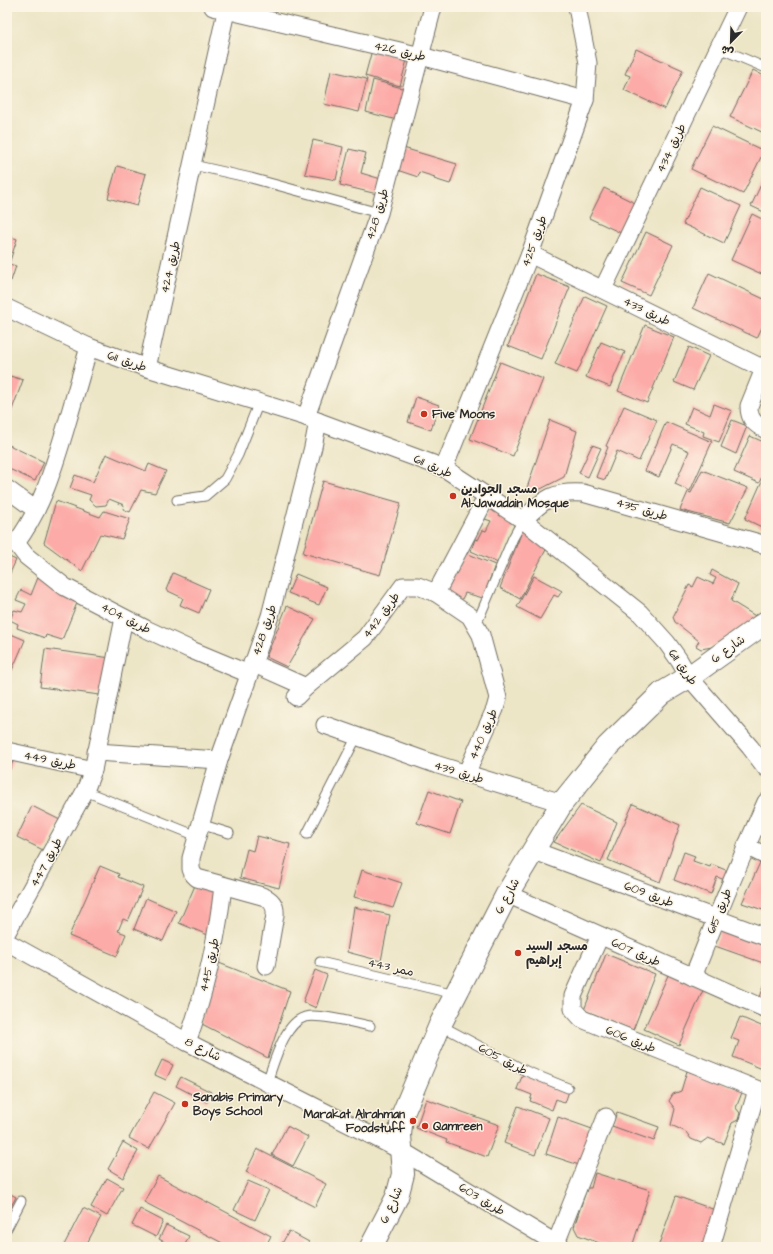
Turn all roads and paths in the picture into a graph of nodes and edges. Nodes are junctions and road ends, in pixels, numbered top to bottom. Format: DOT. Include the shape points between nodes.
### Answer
graph roads {
  1 [pos="433,7"];
  2 [pos="577,7"];
  3 [pos="738,7"];
  4 [pos="222,8"];
  5 [pos="719,48"];
  6 [pos="421,56"];
  7 [pos="766,68"];
  8 [pos="585,100"];
  9 [pos="193,165"];
  10 [pos="379,212"];
  11 [pos="530,254"];
  12 [pos="603,289"];
  13 [pos="7,308"];
  14 [pos="89,348"];
  15 [pos="765,367"];
  16 [pos="147,368"];
  17 [pos="259,402"];
  18 [pos="312,419"];
  19 [pos="766,430"];
  20 [pos="444,468"];
  21 [pos="7,489"];
  22 [pos="487,496"];
  23 [pos="177,500"];
  24 [pos="36,510"];
  25 [pos="523,520"];
  26 [pos="12,543"];
  27 [pos="766,545"];
  28 [pos="436,593"];
  29 [pos="124,618"];
  30 [pos="476,625"];
  31 [pos="763,629"];
  32 [pos="251,668"];
  33 [pos="689,678"];
  34 [pos="301,692"];
  35 [pos="325,725"];
  36 [pos="357,736"];
  37 [pos="7,751"];
  38 [pos="96,752"];
  39 [pos="219,760"];
  40 [pos="766,768"];
  41 [pos="93,770"];
  42 [pos="466,774"];
  43 [pos="85,791"];
  44 [pos="766,802"];
  45 [pos="562,803"];
  46 [pos="198,830"];
  47 [pos="229,832"];
  48 [pos="307,834"];
  49 [pos="746,846"];
  50 [pos="532,850"];
  51 [pos="766,856"];
  52 [pos="223,886"];
  53 [pos="507,894"];
  54 [pos="715,919"];
  55 [pos="7,932"];
  56 [pos="600,936"];
  57 [pos="766,937"];
  58 [pos="7,942"];
  59 [pos="320,962"];
  60 [pos="266,966"];
  61 [pos="693,977"];
  62 [pos="456,995"];
  63 [pos="766,1009"];
  64 [pos="440,1025"];
  65 [pos="370,1026"];
  66 [pos="187,1042"];
  67 [pos="267,1082"];
  68 [pos="568,1088"];
  69 [pos="761,1091"];
  70 [pos="606,1117"];
  71 [pos="402,1151"];
  72 [pos="21,1201"];
  73 [pos="7,1228"];
  74 [pos="559,1245"];
  75 [pos="371,1247"];
  76 [pos="711,1247"];
  1 -- 6 [label="street, طريق 428"];
  2 -- 8 [label="street, طريق 425" via="588,63"];
  3 -- 5 [label="street, طريق 434"];
  4 -- 6 [label="street, طريق 426"];
  4 -- 9 [label="street, طريق 424"];
  5 -- 7 [label="lane"];
  5 -- 12 [label="street, طريق 434"];
  6 -- 8 [label="street, طريق 426"];
  6 -- 10 [label="street, طريق 428"];
  8 -- 11 [label="street, طريق 425"];
  9 -- 10 [label="lane"];
  9 -- 16 [label="street, طريق 424"];
  10 -- 18 [label="street, طريق 428"];
  11 -- 12 [label="street, طريق 433"];
  11 -- 20 [label="street, طريق 425"];
  12 -- 15 [label="street, طريق 433"];
  13 -- 14 [label="street, طريق 611"];
  14 -- 16 [label="street, طريق 611"];
  14 -- 24 [label="street, طريق 404" via="54,467"];
  15 -- 19 [label="street, طريق 433" via="749,406 749,413 757,426"];
  16 -- 17 [label="street, طريق 611"];
  17 -- 18 [label="street, طريق 611"];
  17 -- 23 [label="lane" via="238,455 225,479 206,496"];
  18 -- 20 [label="street, طريق 611"];
  18 -- 32 [label="street, طريق 428" via="311,455 270,616"];
  20 -- 22 [label="street, طريق 611"];
  21 -- 24 [label="street"];
  22 -- 25 [label="street, طريق 611"];
  22 -- 28 [label="street"];
  24 -- 26 [label="street, طريق 404" via="26,529"];
  25 -- 27 [label="street, طريق 435" via="551,497 562,493 583,493"];
  25 -- 30 [label="lane"];
  25 -- 33 [label="street, طريق 611" via="640,613 667,643"];
  26 -- 29 [label="street, طريق 404" via="65,587"];
  28 -- 30 [label="street, طريق 442" via="470,616"];
  28 -- 34 [label="street, طريق 442" via="418,586 403,586 365,638"];
  29 -- 32 [label="street, طريق 404" via="189,649"];
  29 -- 38 [label="street, طريق 447"];
  30 -- 42 [label="street, طريق 440" via="498,698"];
  31 -- 33 [label="street, شارع 6"];
  32 -- 34 [label="street, طريق 404"];
  32 -- 39 [label="street, طريق 428"];
  33 -- 40 [label="street, طريق 611"];
  33 -- 45 [label="street, شارع 6" via="662,693 608,746"];
  35 -- 36 [label="street, طريق 439"];
  36 -- 42 [label="street, طريق 439"];
  36 -- 48 [label="lane"];
  37 -- 41 [label="street, طريق 449"];
  38 -- 39 [label="street"];
  38 -- 41 [label="street, طريق 447"];
  39 -- 46 [label="street, طريق 428"];
  41 -- 43 [label="street, طريق 447"];
  42 -- 45 [label="street, طريق 439"];
  43 -- 46 [label="lane"];
  43 -- 55 [label="street, طريق 447"];
  44 -- 49 [label="street, طريق 615"];
  45 -- 50 [label="street, شارع 6"];
  46 -- 47 [label="lane"];
  46 -- 52 [label="street" via="190,864 193,874 202,881"];
  49 -- 51 [label="street"];
  49 -- 54 [label="street, طريق 615"];
  50 -- 53 [label="street, شارع 6"];
  50 -- 54 [label="street, طريق 609"];
  52 -- 60 [label="street" via="267,898 274,905 275,914"];
  52 -- 66 [label="street, طريق 445" via="207,981"];
  53 -- 56 [label="street, طريق 607"];
  53 -- 62 [label="street, شارع 6"];
  54 -- 57 [label="street, طريق 609"];
  54 -- 61 [label="street, طريق 615"];
  56 -- 61 [label="street, طريق 607"];
  56 -- 69 [label="street, طريق 606" via="573,996 573,1009 582,1019"];
  58 -- 66 [label="street, شارع 8"];
  59 -- 62 [label="lane, ممر 443"];
  61 -- 63 [label="street, طريق 607"];
  62 -- 64 [label="street, شارع 6"];
  64 -- 68 [label="lane, طريق 605" via="526,1071"];
  64 -- 71 [label="street, شارع 6" via="402,1116"];
  65 -- 67 [label="lane" via="318,1016 305,1017 293,1023"];
  66 -- 67 [label="street, شارع 8"];
  67 -- 71 [label="street, شارع 8"];
  69 -- 76 [label="street"];
  70 -- 74 [label="street"];
  71 -- 74 [label="street, طريق 603"];
  71 -- 75 [label="street, شارع 6" via="403,1174 397,1197"];
  72 -- 73 [label="lane"];
}
